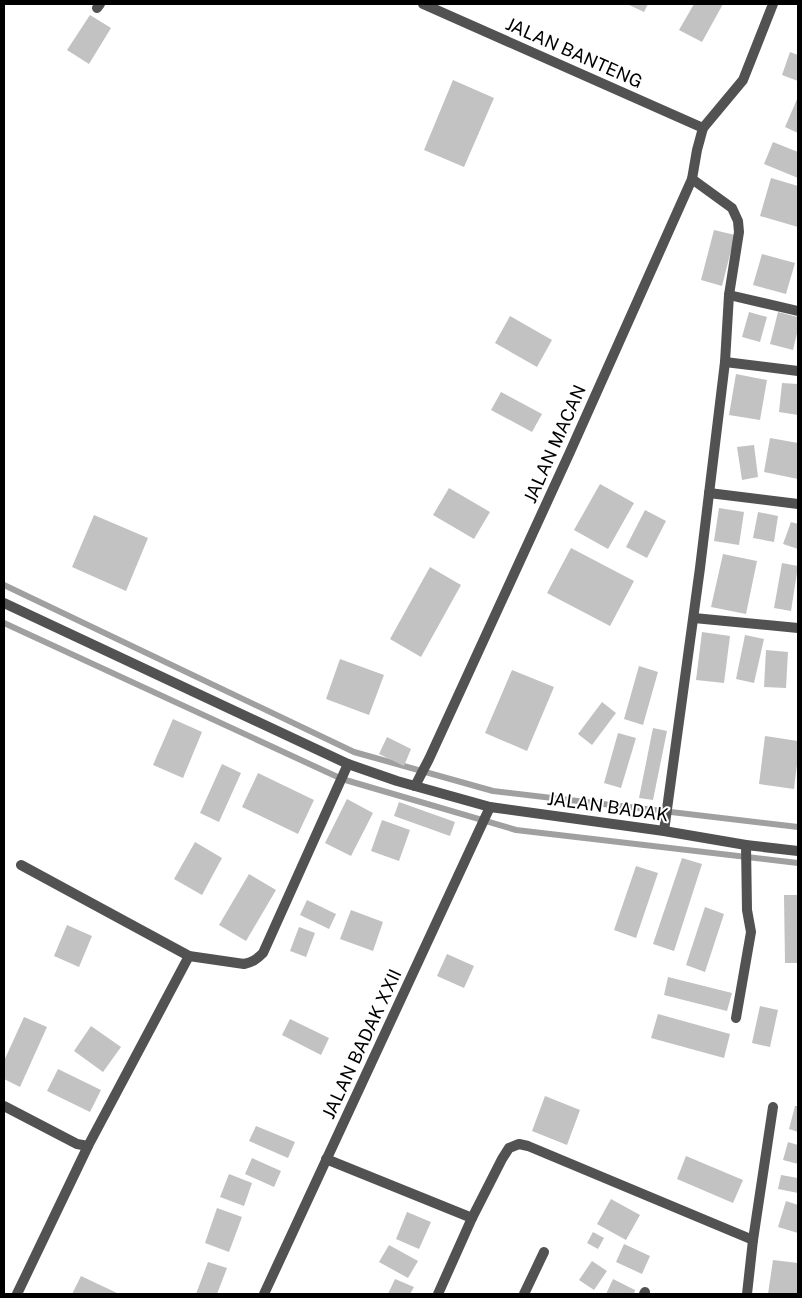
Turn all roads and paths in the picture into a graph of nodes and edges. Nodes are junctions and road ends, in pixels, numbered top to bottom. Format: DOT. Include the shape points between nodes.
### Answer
graph roads {
  1 [pos="423,4"];
  2 [pos="773,4"];
  3 [pos="703,128"];
  4 [pos="692,179"];
  5 [pos="729,295"];
  6 [pos="798,311"];
  7 [pos="725,362"];
  8 [pos="798,371"];
  9 [pos="709,493"];
  10 [pos="798,504"];
  11 [pos="4,603"];
  12 [pos="694,618"];
  13 [pos="798,628"];
  14 [pos="348,764"];
  15 [pos="415,786"];
  16 [pos="490,807"];
  17 [pos="664,831"];
  18 [pos="746,844"];
  19 [pos="798,851"];
  20 [pos="21,866"];
  21 [pos="189,956"];
  22 [pos="736,1018"];
  23 [pos="4,1106"];
  24 [pos="773,1107"];
  25 [pos="88,1146"];
  26 [pos="326,1159"];
  27 [pos="472,1218"];
  28 [pos="753,1240"];
  29 [pos="544,1252"];
  30 [pos="17,1294"];
  31 [pos="264,1294"];
  32 [pos="438,1294"];
  33 [pos="524,1294"];
  34 [pos="747,1294"];
  1 -- 3 [label="street, JALAN BANTENG"];
  2 -- 3 [label="street" via="744,80"];
  3 -- 4 [label="street, JALAN MACAN"];
  4 -- 5 [label="street" via="732,208 738,221"];
  4 -- 15 [label="street, JALAN MACAN"];
  5 -- 6 [label="street"];
  5 -- 7 [label="street"];
  7 -- 8 [label="street"];
  7 -- 9 [label="street"];
  9 -- 10 [label="street"];
  9 -- 12 [label="street"];
  11 -- 14 [label="street, JALAN BADAK"];
  12 -- 13 [label="street"];
  12 -- 17 [label="street"];
  14 -- 15 [label="street, JALAN BADAK"];
  14 -- 21 [label="street" via="263,953 251,963 244,964"];
  15 -- 16 [label="street, JALAN BADAK"];
  16 -- 17 [label="street, JALAN BADAK"];
  16 -- 26 [label="street, JALAN BADAK XXII"];
  17 -- 18 [label="street, JALAN BADAK"];
  18 -- 19 [label="street, JALAN BADAK"];
  18 -- 22 [label="street" via="747,910 751,932"];
  20 -- 21 [label="street"];
  21 -- 25 [label="street"];
  23 -- 25 [label="street" via="77,1144"];
  24 -- 28 [label="street"];
  25 -- 30 [label="street"];
  26 -- 27 [label="street"];
  26 -- 31 [label="street, JALAN BADAK XXII"];
  27 -- 28 [label="street" via="502,1158 509,1148 519,1144"];
  27 -- 32 [label="street"];
  28 -- 34 [label="street"];
  29 -- 33 [label="street"];
}
